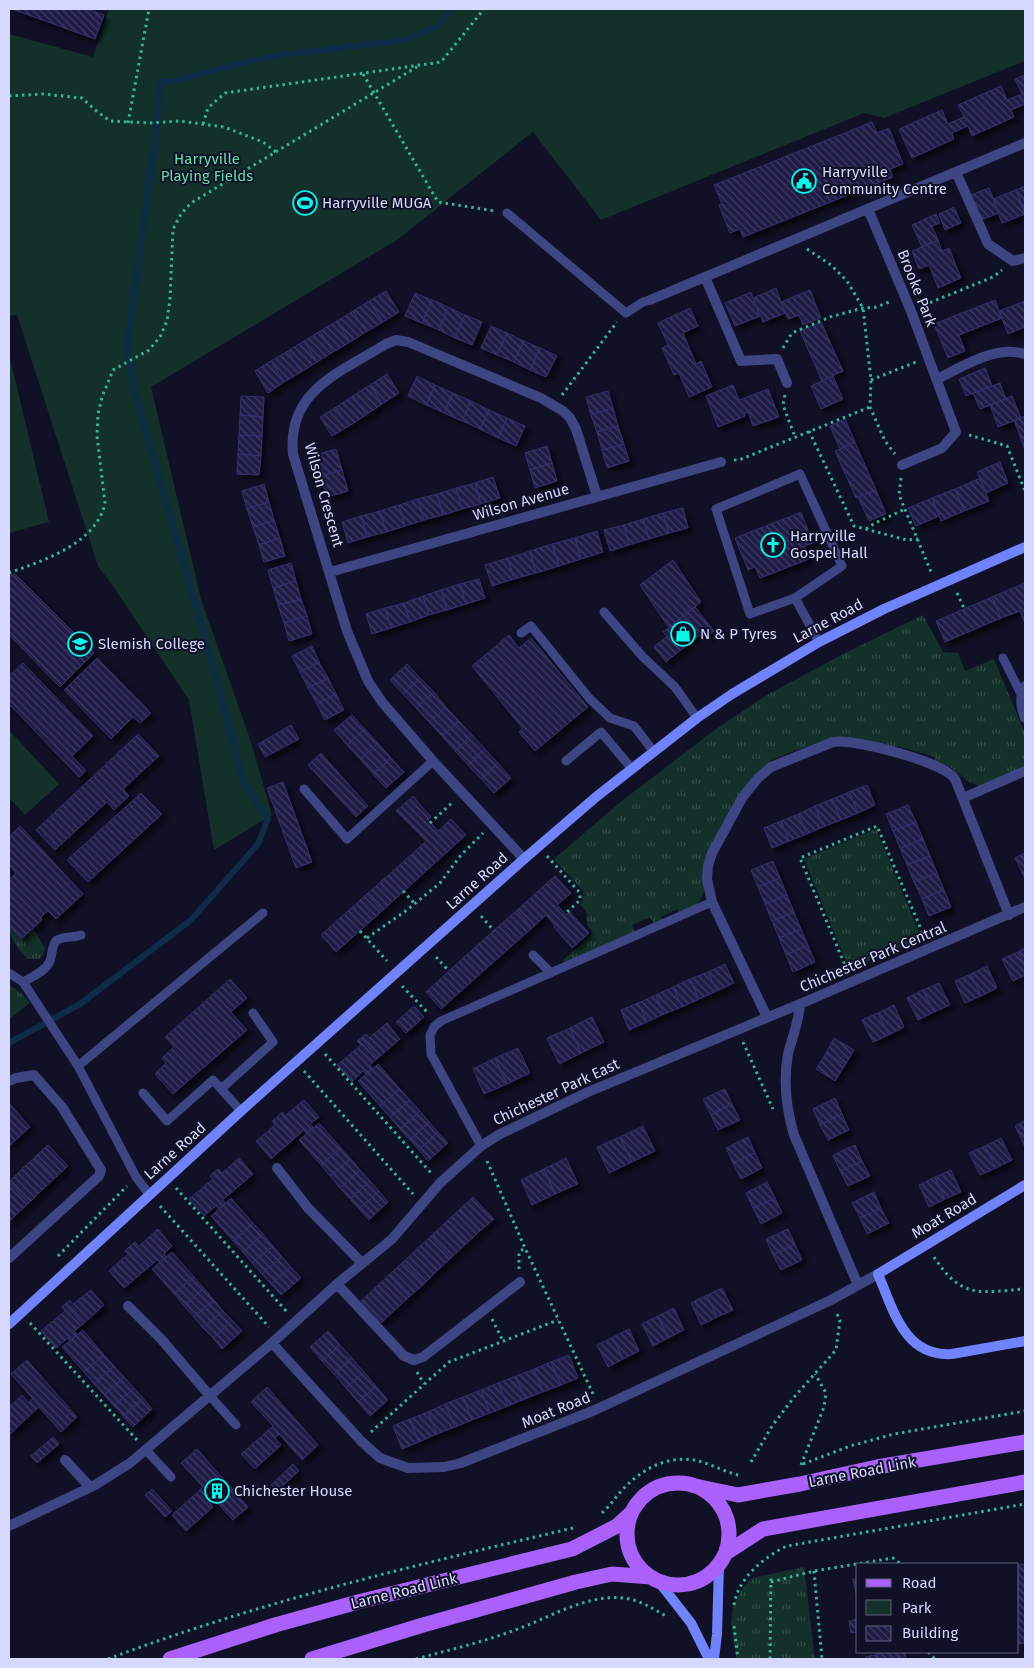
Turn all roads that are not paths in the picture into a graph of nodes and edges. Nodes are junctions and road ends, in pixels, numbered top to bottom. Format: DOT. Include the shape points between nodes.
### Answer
graph roads {
  1 [pos="1025,143"];
  2 [pos="956,172"];
  3 [pos="868,209"];
  4 [pos="507,213"];
  5 [pos="1025,258"];
  6 [pos="705,277"];
  7 [pos="650,300"];
  8 [pos="1025,354"];
  9 [pos="937,379"];
  10 [pos="787,384"];
  11 [pos="721,462"];
  12 [pos="902,465"];
  13 [pos="597,496"];
  14 [pos="1025,547"];
  15 [pos="330,572"];
  16 [pos="795,598"];
  17 [pos="604,612"];
  18 [pos="521,634"];
  19 [pos="819,642"];
  20 [pos="1003,658"];
  21 [pos="1023,690"];
  22 [pos="697,718"];
  23 [pos="1025,718"];
  24 [pos="654,752"];
  25 [pos="433,761"];
  26 [pos="566,761"];
  27 [pos="632,769"];
  28 [pos="1025,771"];
  29 [pos="304,789"];
  30 [pos="963,798"];
  31 [pos="524,859"];
  32 [pos="712,902"];
  33 [pos="1025,907"];
  34 [pos="263,913"];
  35 [pos="1009,915"];
  36 [pos="81,935"];
  37 [pos="533,955"];
  38 [pos="9,972"];
  39 [pos="551,973"];
  40 [pos="23,982"];
  41 [pos="800,1004"];
  42 [pos="253,1013"];
  43 [pos="767,1017"];
  44 [pos="78,1066"];
  45 [pos="9,1081"];
  46 [pos="221,1089"];
  47 [pos="142,1093"];
  48 [pos="241,1111"];
  49 [pos="481,1146"];
  50 [pos="277,1168"];
  51 [pos="1025,1184"];
  52 [pos="149,1194"];
  53 [pos="9,1258"];
  54 [pos="362,1263"];
  55 [pos="878,1274"];
  56 [pos="520,1282"];
  57 [pos="337,1284"];
  58 [pos="858,1285"];
  59 [pos="128,1306"];
  60 [pos="9,1324"];
  61 [pos="275,1340"];
  62 [pos="1025,1341"];
  63 [pos="210,1396"];
  64 [pos="236,1425"];
  65 [pos="1025,1442"];
  66 [pos="146,1450"];
  67 [pos="65,1460"];
  68 [pos="171,1477"];
  69 [pos="1025,1482"];
  70 [pos="90,1487"];
  71 [pos="700,1487"];
  72 [pos="631,1513"];
  73 [pos="9,1526"];
  74 [pos="722,1559"];
  75 [pos="655,1579"];
  76 [pos="344,1649"];
  77 [pos="170,1659"];
  78 [pos="312,1659"];
  79 [pos="330,1659"];
  80 [pos="709,1659"];
  81 [pos="714,1659"];
  1 -- 2 [label="street"];
  2 -- 3 [label="street"];
  2 -- 5 [label="street" via="988,244 1013,261"];
  3 -- 6 [label="street"];
  3 -- 9 [label="street, Brooke Park"];
  4 -- 7 [label="lane" via="626,312"];
  6 -- 7 [label="street"];
  6 -- 10 [label="street" via="741,361 777,359"];
  8 -- 9 [label="street" via="995,352"];
  9 -- 12 [label="street, Brooke Park" via="956,432 942,448"];
  11 -- 13 [label="street, Wilson Avenue"];
  13 -- 15 [label="street, Wilson Avenue"];
  13 -- 15 [label="street, Wilson Crescent" via="576,429 570,418 555,405 400,340 386,344 320,385 308,396 295,425 293,454"];
  14 -- 19 [label="street, Larne Road" via="884,609"];
  15 -- 25 [label="street, Wilson Crescent" via="347,631 368,681"];
  16 -- 16 [label="lane" via="750,614 716,509 800,474 842,566"];
  16 -- 19 [label="lane"];
  17 -- 22 [label="lane" via="642,656 675,687"];
  18 -- 24 [label="lane" via="531,626 589,698 610,718 634,726"];
  19 -- 22 [label="street, Larne Road"];
  20 -- 21 [label="lane"];
  21 -- 23 [label="street" via="1021,706"];
  22 -- 24 [label="street, Larne Road"];
  24 -- 27 [label="street, Larne Road"];
  25 -- 29 [label="lane" via="346,839"];
  25 -- 31 [label="street, Wilson Crescent"];
  26 -- 27 [label="lane" via="601,732"];
  27 -- 31 [label="street, Larne Road"];
  28 -- 30 [label="street"];
  30 -- 32 [label="street" via="953,775 935,764 848,741 833,742 770,767 748,790 711,856 706,876"];
  30 -- 35 [label="street"];
  31 -- 48 [label="street, Larne Road"];
  32 -- 39 [label="lane"];
  32 -- 43 [label="street"];
  33 -- 35 [label="street, Chichester Park Central"];
  34 -- 44 [label="lane"];
  35 -- 41 [label="street, Chichester Park Central"];
  36 -- 40 [label="lane" via="57,940 45,968"];
  37 -- 39 [label="lane"];
  38 -- 40 [label="lane"];
  39 -- 49 [label="lane" via="437,1024 430,1035 431,1054"];
  40 -- 44 [label="lane"];
  41 -- 43 [label="street, Chichester Park East"];
  41 -- 58 [label="street, Chichester Park Central" via="785,1079 789,1118"];
  42 -- 46 [label="lane" via="274,1042"];
  43 -- 49 [label="street, Chichester Park East" via="588,1092"];
  44 -- 52 [label="lane" via="136,1177"];
  45 -- 53 [label="street" via="34,1075 62,1107 101,1170 99,1176"];
  46 -- 47 [label="lane" via="213,1080 167,1121"];
  46 -- 48 [label="lane"];
  48 -- 52 [label="street, Larne Road"];
  49 -- 54 [label="street, Chichester Park East" via="440,1183 392,1239"];
  50 -- 54 [label="street" via="308,1208"];
  51 -- 55 [label="street, Moat Road"];
  52 -- 60 [label="street, Larne Road"];
  54 -- 57 [label="street, Chichester Park East"];
  55 -- 58 [label="street, Moat Road"];
  55 -- 62 [label="street" via="907,1335 926,1349 952,1354"];
  56 -- 57 [label="street" via="420,1359 412,1360 404,1356"];
  57 -- 61 [label="street, Chichester Park East"];
  58 -- 61 [label="street, Moat Road" via="600,1408 444,1467 408,1468 380,1458 361,1441"];
  59 -- 63 [label="street"];
  61 -- 63 [label="street, Chichester Park East"];
  63 -- 64 [label="lane"];
  63 -- 66 [label="street, Chichester Park East"];
  65 -- 71 [label="main road, Larne Road Link" via="738,1495"];
  66 -- 68 [label="lane"];
  66 -- 70 [label="street, Chichester Park East"];
  67 -- 70 [label="street"];
  69 -- 74 [label="main road" via="763,1529"];
  70 -- 73 [label="street, Chichester Park East"];
  71 -- 72 [label="main road" via="684,1482 668,1483 640,1499"];
  71 -- 74 [label="main road" via="713,1495 728,1522 730,1538"];
  72 -- 75 [label="main road" via="627,1529 628,1546 635,1561"];
  72 -- 77 [label="main road, Larne Road Link" via="616,1526 572,1549 358,1602"];
  74 -- 75 [label="main road" via="709,1575 697,1582 672,1585"];
  74 -- 81 [label="street"];
  75 -- 76 [label="main road" via="630,1574 603,1576"];
  75 -- 80 [label="street" via="691,1623"];
  76 -- 78 [label="main road"];
  76 -- 79 [label="lane"];
}
